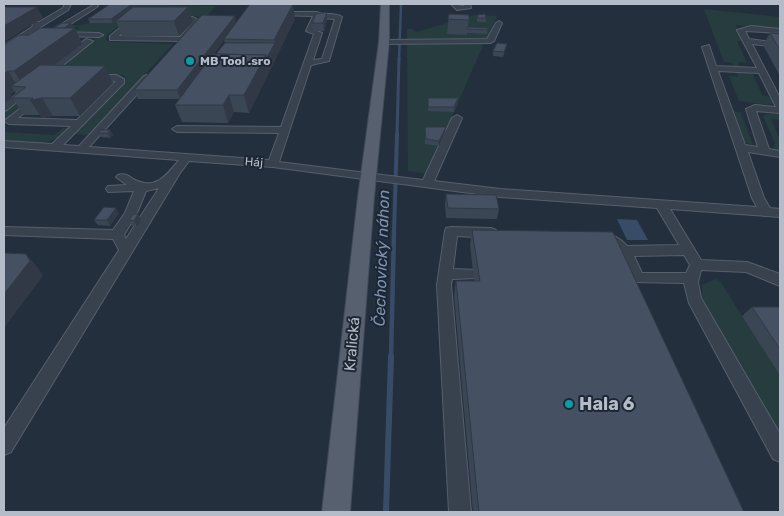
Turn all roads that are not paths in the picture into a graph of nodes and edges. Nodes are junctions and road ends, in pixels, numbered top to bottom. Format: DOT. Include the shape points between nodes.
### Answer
graph roads {
  1 [pos="68,4"];
  2 [pos="454,4"];
  3 [pos="467,4"];
  4 [pos="95,6"];
  5 [pos="387,8"];
  6 [pos="263,14"];
  7 [pos="316,16"];
  8 [pos="499,23"];
  9 [pos="780,31"];
  10 [pos="100,35"];
  11 [pos="52,37"];
  12 [pos="182,39"];
  13 [pos="747,41"];
  14 [pos="390,42"];
  15 [pos="780,45"];
  16 [pos="706,47"];
  17 [pos="4,48"];
  18 [pos="171,51"];
  19 [pos="308,63"];
  20 [pos="714,68"];
  21 [pos="762,70"];
  22 [pos="152,72"];
  23 [pos="83,77"];
  24 [pos="10,94"];
  25 [pos="21,94"];
  26 [pos="30,104"];
  27 [pos="741,106"];
  28 [pos="780,106"];
  29 [pos="4,107"];
  30 [pos="780,110"];
  31 [pos="457,118"];
  32 [pos="80,123"];
  33 [pos="6,124"];
  34 [pos="178,129"];
  35 [pos="284,130"];
  36 [pos="4,144"];
  37 [pos="55,147"];
  38 [pos="741,148"];
  39 [pos="82,149"];
  40 [pos="766,152"];
  41 [pos="780,154"];
  42 [pos="187,157"];
  43 [pos="272,164"];
  44 [pos="377,177"];
  45 [pos="122,178"];
  46 [pos="170,180"];
  47 [pos="402,180"];
  48 [pos="427,184"];
  49 [pos="141,188"];
  50 [pos="112,189"];
  51 [pos="661,204"];
  52 [pos="732,210"];
  53 [pos="766,212"];
  54 [pos="780,213"];
  55 [pos="4,231"];
  56 [pos="509,234"];
  57 [pos="117,235"];
  58 [pos="586,237"];
  59 [pos="126,250"];
  60 [pos="688,250"];
  61 [pos="624,251"];
  62 [pos="694,271"];
  63 [pos="446,274"];
  64 [pos="473,274"];
  65 [pos="638,278"];
  66 [pos="780,280"];
  67 [pos="621,282"];
  68 [pos="4,445"];
  69 [pos="780,452"];
  70 [pos="336,512"];
  71 [pos="460,512"];
  1 -- 17 [label="street" via="66,9 35,25"];
  2 -- 3 [label="street" via="463,9 468,8"];
  4 -- 11 [label="street"];
  5 -- 14 [label="main road"];
  6 -- 7 [label="street"];
  7 -- 19 [label="street" via="310,31 318,33"];
  7 -- 19 [label="street" via="339,17 325,62"];
  8 -- 14 [label="street" via="490,41"];
  9 -- 13 [label="street" via="744,29"];
  10 -- 11 [label="street"];
  11 -- 25 [label="street" via="89,41"];
  12 -- 12 [label="street" via="118,39 113,37 138,19 197,20"];
  12 -- 18 [label="street"];
  13 -- 15 [label="street"];
  13 -- 21 [label="street"];
  14 -- 44 [label="main road"];
  16 -- 20 [label="street"];
  19 -- 35 [label="street"];
  20 -- 21 [label="street"];
  20 -- 27 [label="street"];
  21 -- 28 [label="street"];
  22 -- 39 [label="street"];
  23 -- 32 [label="street" via="121,81"];
  24 -- 25 [label="street"];
  25 -- 29 [label="street"];
  26 -- 33 [label="street"];
  27 -- 30 [label="street"];
  27 -- 38 [label="street"];
  27 -- 40 [label="street" via="752,109"];
  31 -- 48 [label="street"];
  32 -- 33 [label="street"];
  32 -- 37 [label="street"];
  34 -- 35 [label="street"];
  35 -- 43 [label="street"];
  36 -- 37 [label="street, Háj"];
  37 -- 39 [label="street, Háj"];
  38 -- 40 [label="street"];
  38 -- 53 [label="street"];
  39 -- 42 [label="street, Háj"];
  40 -- 41 [label="street"];
  42 -- 43 [label="street, Háj"];
  42 -- 46 [label="street"];
  43 -- 44 [label="street, Háj"];
  44 -- 47 [label="street, Háj"];
  44 -- 70 [label="main road, Kralická"];
  45 -- 49 [label="street"];
  46 -- 49 [label="street"];
  46 -- 59 [label="street"];
  47 -- 48 [label="street"];
  48 -- 51 [label="street"];
  49 -- 50 [label="street"];
  49 -- 57 [label="street" via="132,213"];
  51 -- 52 [label="street"];
  51 -- 60 [label="street"];
  52 -- 53 [label="street"];
  53 -- 54 [label="street"];
  55 -- 57 [label="street"];
  56 -- 63 [label="street" via="451,231"];
  57 -- 59 [label="street"];
  58 -- 61 [label="street" via="613,240"];
  59 -- 68 [label="street"];
  60 -- 61 [label="street"];
  60 -- 62 [label="street"];
  61 -- 65 [label="street"];
  62 -- 65 [label="street"];
  62 -- 66 [label="street" via="747,267"];
  62 -- 69 [label="street" via="690,284 694,299"];
  63 -- 64 [label="street"];
  63 -- 71 [label="street" via="444,285"];
  65 -- 67 [label="street"];
}
